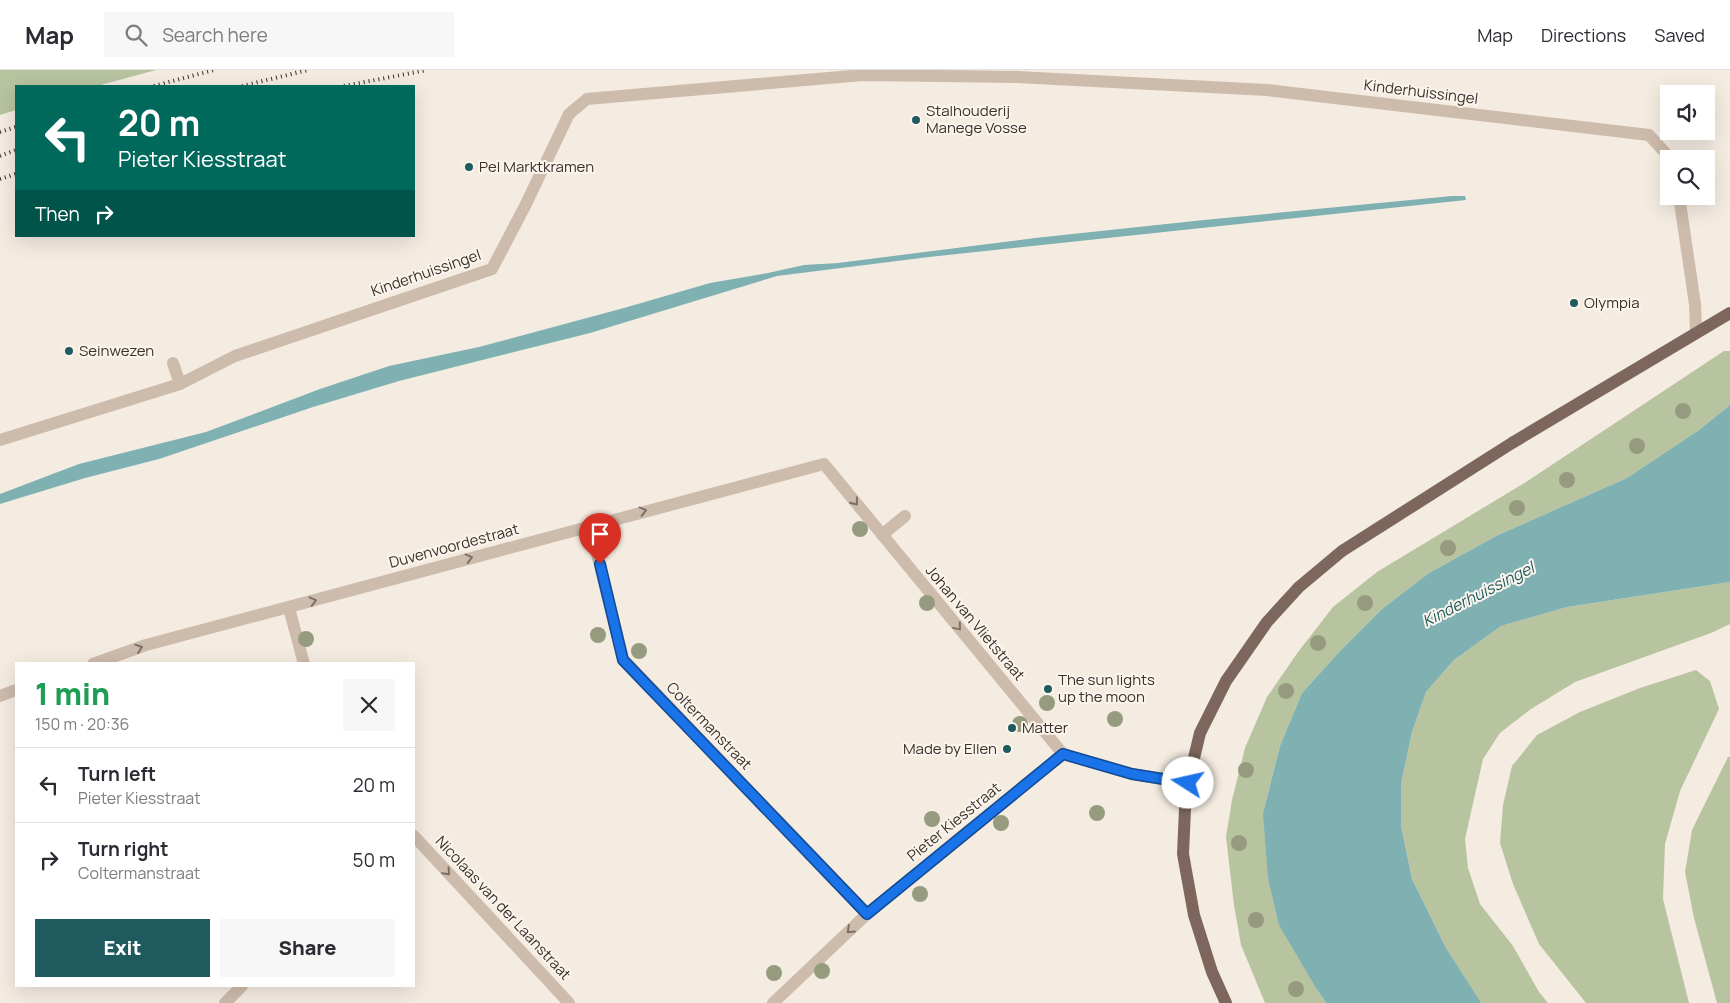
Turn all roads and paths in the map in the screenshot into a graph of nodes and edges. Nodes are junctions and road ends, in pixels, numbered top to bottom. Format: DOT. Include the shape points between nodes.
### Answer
graph roads {
  1 [pos="1663,150"];
  2 [pos="1680,205"];
  3 [pos="1730,313"];
  4 [pos="1696,332"];
  5 [pos="173,363"];
  6 [pos="180,384"];
  7 [pos="0,440"];
  8 [pos="824,464"];
  9 [pos="905,516"];
  10 [pos="590,525"];
  11 [pos="882,535"];
  12 [pos="289,608"];
  13 [pos="99,662"];
  14 [pos="303,662"];
  15 [pos="15,690"];
  16 [pos="0,696"];
  17 [pos="1063,754"];
  18 [pos="1188,783"];
  19 [pos="415,837"];
  20 [pos="867,914"];
  21 [pos="241,987"];
  22 [pos="225,1003"];
  23 [pos="569,1003"];
  24 [pos="773,1003"];
  25 [pos="1226,1003"];
  1 -- 6 [label="street, Kinderhuissingel" via="1649,135 1267,90 1017,77 863,75 587,98 569,114 492,269 235,356"];
  2 -- 4 [label="street"];
  3 -- 4 [label="main road"];
  4 -- 18 [label="main road" via="1342,551 1299,587 1267,622 1226,681 1200,733"];
  5 -- 6 [label="street"];
  6 -- 7 [label="street, Kinderhuissingel"];
  10 -- 8 [label="street, Duvenvoordestraat, one-way"];
  8 -- 11 [label="street, Johan van Vlietstraat, one-way"];
  9 -- 11 [label="street"];
  12 -- 10 [label="street, Duvenvoordestraat, one-way"];
  10 -- 20 [label="street, Coltermanstraat" via="623,660"];
  11 -- 17 [label="street, Johan van Vlietstraat, one-way"];
  13 -- 12 [label="street, Duvenvoordestraat, one-way" via="146,645"];
  12 -- 14 [label="street"];
  15 -- 16 [label="street"];
  17 -- 18 [label="street" via="1132,774"];
  17 -- 20 [label="street, Pieter Kiesstraat"];
  18 -- 25 [label="main road" via="1183,854 1194,915 1212,972"];
  19 -- 23 [label="street, Nicolaas van der Laanstraat, one-way"];
  20 -- 24 [label="street, Pieter Kiesstraat, one-way"];
  21 -- 22 [label="street"];
}
